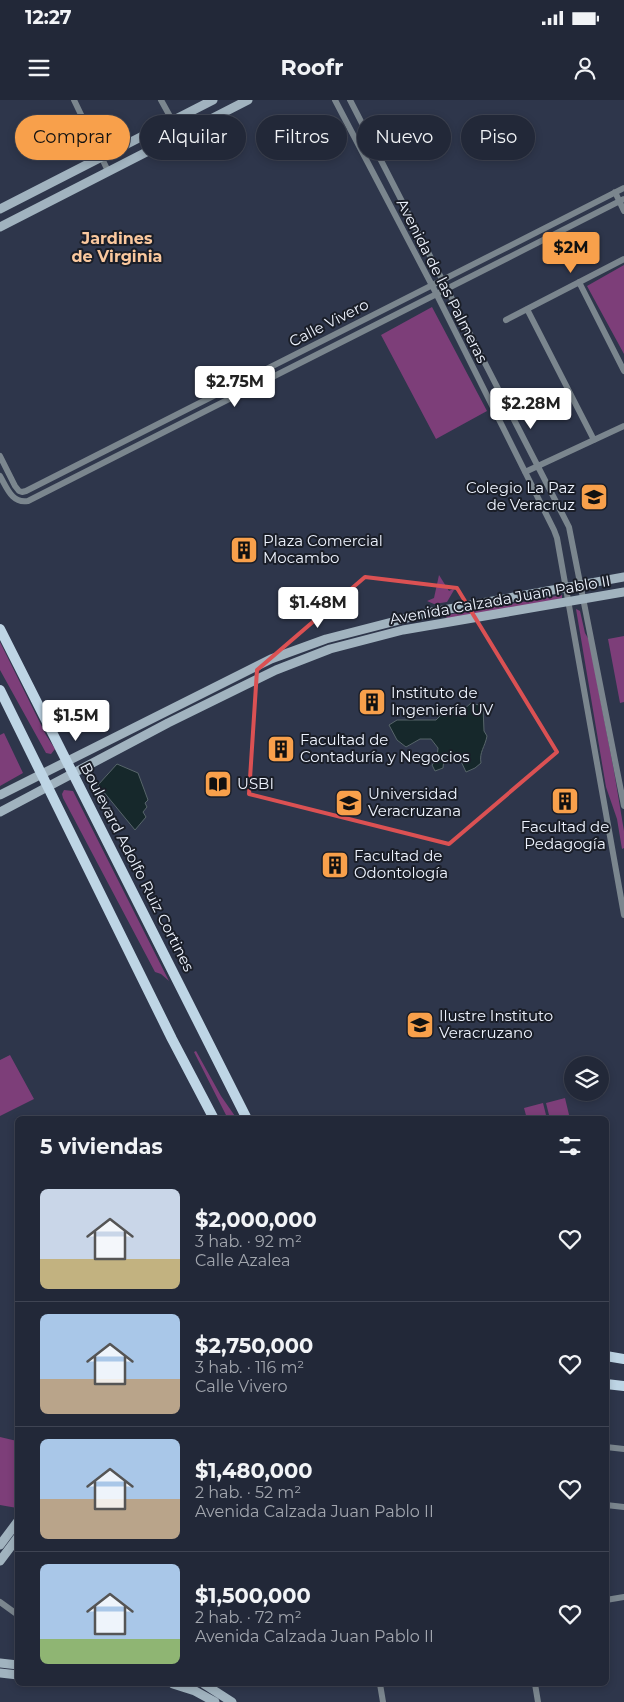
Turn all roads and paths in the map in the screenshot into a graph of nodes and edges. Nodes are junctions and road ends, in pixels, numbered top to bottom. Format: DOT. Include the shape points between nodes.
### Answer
graph roads {
  1 [pos="74,100"];
  2 [pos="161,100"];
  3 [pos="213,100"];
  4 [pos="247,100"];
  5 [pos="335,100"];
  6 [pos="350,100"];
  7 [pos="82,115"];
  8 [pos="169,115"];
  9 [pos="182,115"];
  10 [pos="94,160"];
  11 [pos="104,160"];
  12 [pos="384,166"];
  13 [pos="108,171"];
  14 [pos="372,172"];
  15 [pos="624,188"];
  16 [pos="615,192"];
  17 [pos="622,200"];
  18 [pos="0,209"];
  19 [pos="624,210"];
  20 [pos="564,218"];
  21 [pos="0,227"];
  22 [pos="568,227"];
  23 [pos="530,235"];
  24 [pos="534,244"];
  25 [pos="624,259"];
  26 [pos="442,279"];
  27 [pos="579,282"];
  28 [pos="431,285"];
  29 [pos="446,288"];
  30 [pos="436,293"];
  31 [pos="528,309"];
  32 [pos="506,320"];
  33 [pos="623,368"];
  34 [pos="624,426"];
  35 [pos="594,440"];
  36 [pos="0,456"];
  37 [pos="86,460"];
  38 [pos="539,466"];
  39 [pos="91,469"];
  40 [pos="525,472"];
  41 [pos="0,476"];
  42 [pos="624,577"];
  43 [pos="580,584"];
  44 [pos="566,586"];
  45 [pos="624,592"];
  46 [pos="583,599"];
  47 [pos="568,601"];
  48 [pos="438,611"];
  49 [pos="441,623"];
  50 [pos="0,629"];
  51 [pos="271,659"];
  52 [pos="276,670"];
  53 [pos="0,690"];
  54 [pos="67,760"];
  55 [pos="73,773"];
  56 [pos="42,774"];
  57 [pos="49,786"];
  58 [pos="0,795"];
  59 [pos="624,806"];
  60 [pos="0,812"];
  61 [pos="624,915"];
  62 [pos="212,1116"];
  63 [pos="245,1116"];
  64 [pos="609,1356"];
  65 [pos="624,1359"];
  66 [pos="609,1384"];
  67 [pos="624,1386"];
  68 [pos="609,1447"];
  69 [pos="624,1449"];
  70 [pos="609,1505"];
  71 [pos="624,1507"];
  72 [pos="15,1535"];
  73 [pos="0,1544"];
  74 [pos="0,1561"];
  75 [pos="624,1597"];
  76 [pos="609,1600"];
  77 [pos="0,1602"];
  78 [pos="15,1613"];
  79 [pos="0,1663"];
  80 [pos="15,1666"];
  81 [pos="0,1673"];
  82 [pos="15,1675"];
  83 [pos="180,1686"];
  84 [pos="207,1686"];
  85 [pos="380,1686"];
  86 [pos="535,1686"];
  87 [pos="215,1702"];
  88 [pos="232,1702"];
  89 [pos="383,1702"];
  90 [pos="538,1702"];
  1 -- 7 [label="street"];
  2 -- 8 [label="street"];
  3 -- 9 [label="main road"];
  4 -- 13 [label="main road"];
  5 -- 14 [label="street, Avenida de las Palmeras"];
  6 -- 12 [label="street, Avenida de las Palmeras"];
  10 -- 18 [label="main road"];
  11 -- 13 [label="street"];
  12 -- 14 [label="street"];
  12 -- 26 [label="street, Avenida de las Palmeras"];
  13 -- 21 [label="main road"];
  14 -- 28 [label="street, Avenida de las Palmeras"];
  15 -- 16 [label="street, Calle Vivero"];
  16 -- 17 [label="street"];
  16 -- 20 [label="street, Calle Vivero"];
  17 -- 19 [label="street"];
  17 -- 22 [label="street, Calle Vivero"];
  20 -- 22 [label="street"];
  20 -- 23 [label="street, Calle Vivero"];
  22 -- 24 [label="street, Calle Vivero"];
  23 -- 24 [label="street"];
  23 -- 26 [label="street, Calle Vivero"];
  24 -- 29 [label="street, Calle Vivero"];
  25 -- 27 [label="street"];
  26 -- 28 [label="street, Calle Vivero"];
  26 -- 29 [label="street, Avenida de las Palmeras"];
  27 -- 31 [label="street"];
  27 -- 33 [label="street"];
  28 -- 30 [label="street, Avenida de las Palmeras"];
  28 -- 37 [label="street, Calle Vivero"];
  29 -- 30 [label="street, Calle Vivero"];
  29 -- 38 [label="street, Avenida de las Palmeras"];
  30 -- 39 [label="street, Calle Vivero"];
  30 -- 40 [label="street, Avenida de las Palmeras"];
  31 -- 32 [label="street"];
  31 -- 35 [label="street"];
  34 -- 35 [label="street"];
  35 -- 38 [label="street"];
  36 -- 37 [label="street, Calle Vivero" via="19,491 26,491"];
  37 -- 39 [label="street"];
  38 -- 40 [label="street"];
  38 -- 43 [label="street, Avenida de las Palmeras" via="569,527"];
  39 -- 41 [label="street, Calle Vivero" via="28,501 19,501 10,494"];
  40 -- 44 [label="street, Avenida de las Palmeras" via="557,538"];
  42 -- 43 [label="main road, Avenida Calzada Juan Pablo II"];
  43 -- 44 [label="main road, Avenida Calzada Juan Pablo II"];
  43 -- 46 [label="street, Avenida de las Palmeras"];
  44 -- 47 [label="street, Avenida de las Palmeras"];
  44 -- 48 [label="main road, Avenida Calzada Juan Pablo II"];
  45 -- 46 [label="main road, Avenida Calzada Juan Pablo II"];
  46 -- 47 [label="main road, Avenida Calzada Juan Pablo II"];
  46 -- 59 [label="street, Avenida de las Palmeras"];
  47 -- 49 [label="main road, Avenida Calzada Juan Pablo II"];
  47 -- 61 [label="street, Avenida de las Palmeras"];
  48 -- 49 [label="main road"];
  48 -- 51 [label="main road, Avenida Calzada Juan Pablo II" via="326,639"];
  49 -- 52 [label="main road, Avenida Calzada Juan Pablo II" via="348,644"];
  50 -- 54 [label="main road, Boulevard Adolfo Ruiz Cortines"];
  51 -- 52 [label="main road"];
  51 -- 54 [label="main road, Avenida Calzada Juan Pablo II"];
  52 -- 55 [label="main road, Avenida Calzada Juan Pablo II"];
  53 -- 56 [label="main road"];
  54 -- 55 [label="main road, Boulevard Adolfo Ruiz Cortines"];
  54 -- 56 [label="main road, Avenida Calzada Juan Pablo II"];
  55 -- 57 [label="main road, Avenida Calzada Juan Pablo II"];
  55 -- 63 [label="main road, Boulevard Adolfo Ruiz Cortines"];
  56 -- 57 [label="main road"];
  56 -- 58 [label="main road, Avenida Calzada Juan Pablo II"];
  57 -- 60 [label="main road, Avenida Calzada Juan Pablo II"];
  57 -- 62 [label="main road"];
  64 -- 65 [label="main road"];
  66 -- 67 [label="main road"];
  68 -- 69 [label="street"];
  70 -- 71 [label="street"];
  72 -- 73 [label="main road"];
  72 -- 74 [label="main road"];
  75 -- 76 [label="street"];
  77 -- 78 [label="street"];
  79 -- 80 [label="main road"];
  81 -- 82 [label="main road"];
  83 -- 87 [label="main road" via="195,1690"];
  84 -- 88 [label="main road"];
  85 -- 89 [label="street"];
  86 -- 90 [label="street"];
}
